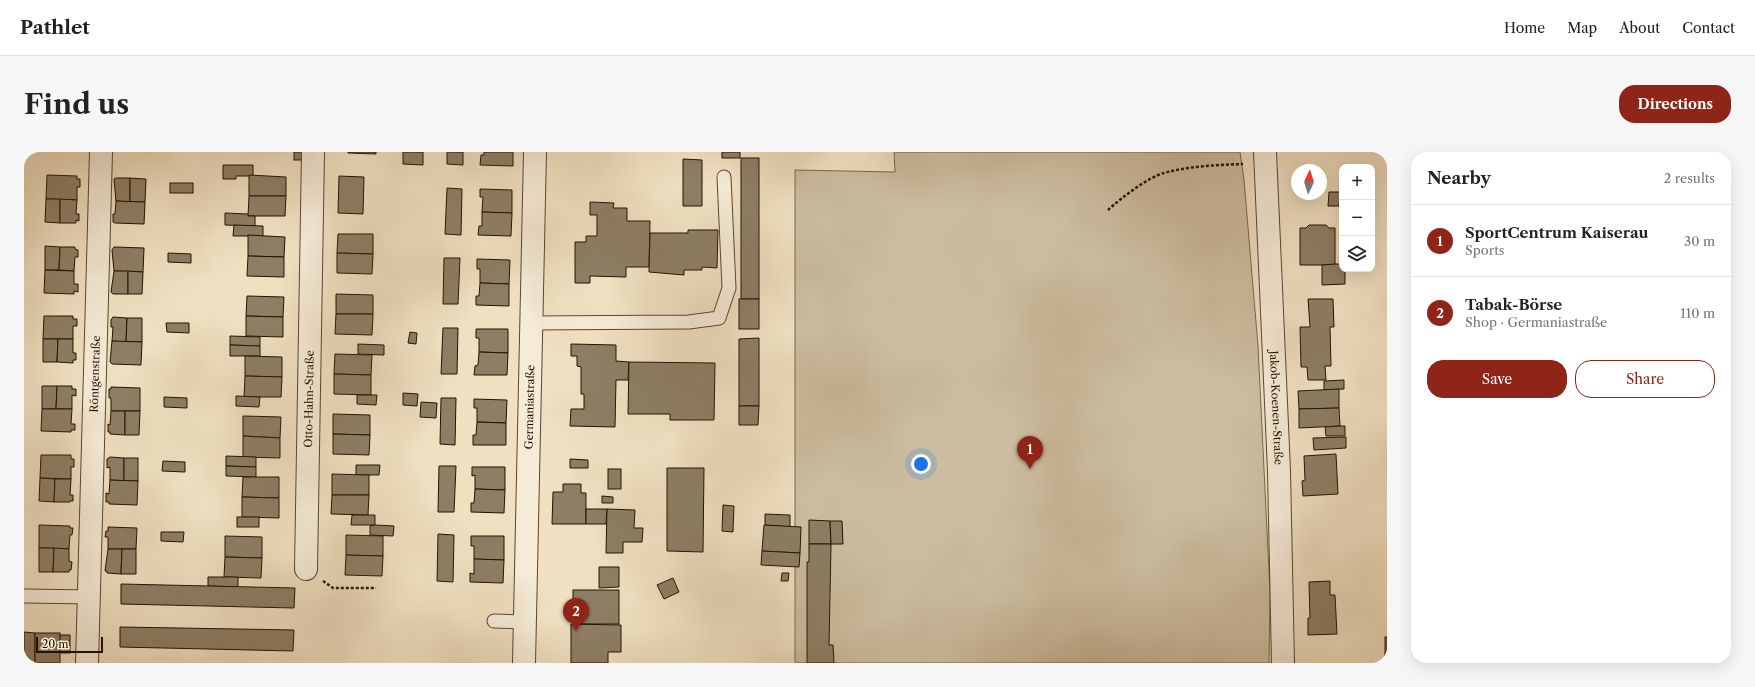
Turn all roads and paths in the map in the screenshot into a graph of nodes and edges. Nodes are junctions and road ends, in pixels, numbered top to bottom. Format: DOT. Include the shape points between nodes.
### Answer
graph roads {
  1 [pos="101,152"];
  2 [pos="313,152"];
  3 [pos="535,152"];
  4 [pos="1265,158"];
  5 [pos="724,177"];
  6 [pos="1108,210"];
  7 [pos="530,323"];
  8 [pos="306,569"];
  9 [pos="376,588"];
  10 [pos="24,596"];
  11 [pos="90,597"];
  12 [pos="494,621"];
  13 [pos="524,622"];
  14 [pos="87,663"];
  15 [pos="524,663"];
  16 [pos="1283,663"];
  1 -- 11 [label="street, Röntgenstraße"];
  2 -- 8 [label="street, Otto-Hahn-Straße"];
  3 -- 7 [label="street, Germaniastraße"];
  4 -- 6 [label="path" via="1162,173 1123,196"];
  4 -- 16 [label="street, Jakob-Koenen-Straße" via="1279,471"];
  5 -- 7 [label="lane" via="729,288 719,318 689,322"];
  7 -- 13 [label="street, Germaniastraße"];
  8 -- 9 [label="path" via="333,588"];
  10 -- 11 [label="lane"];
  11 -- 14 [label="street, Röntgenstraße"];
  12 -- 13 [label="lane"];
  13 -- 15 [label="street, Germaniastraße"];
}
